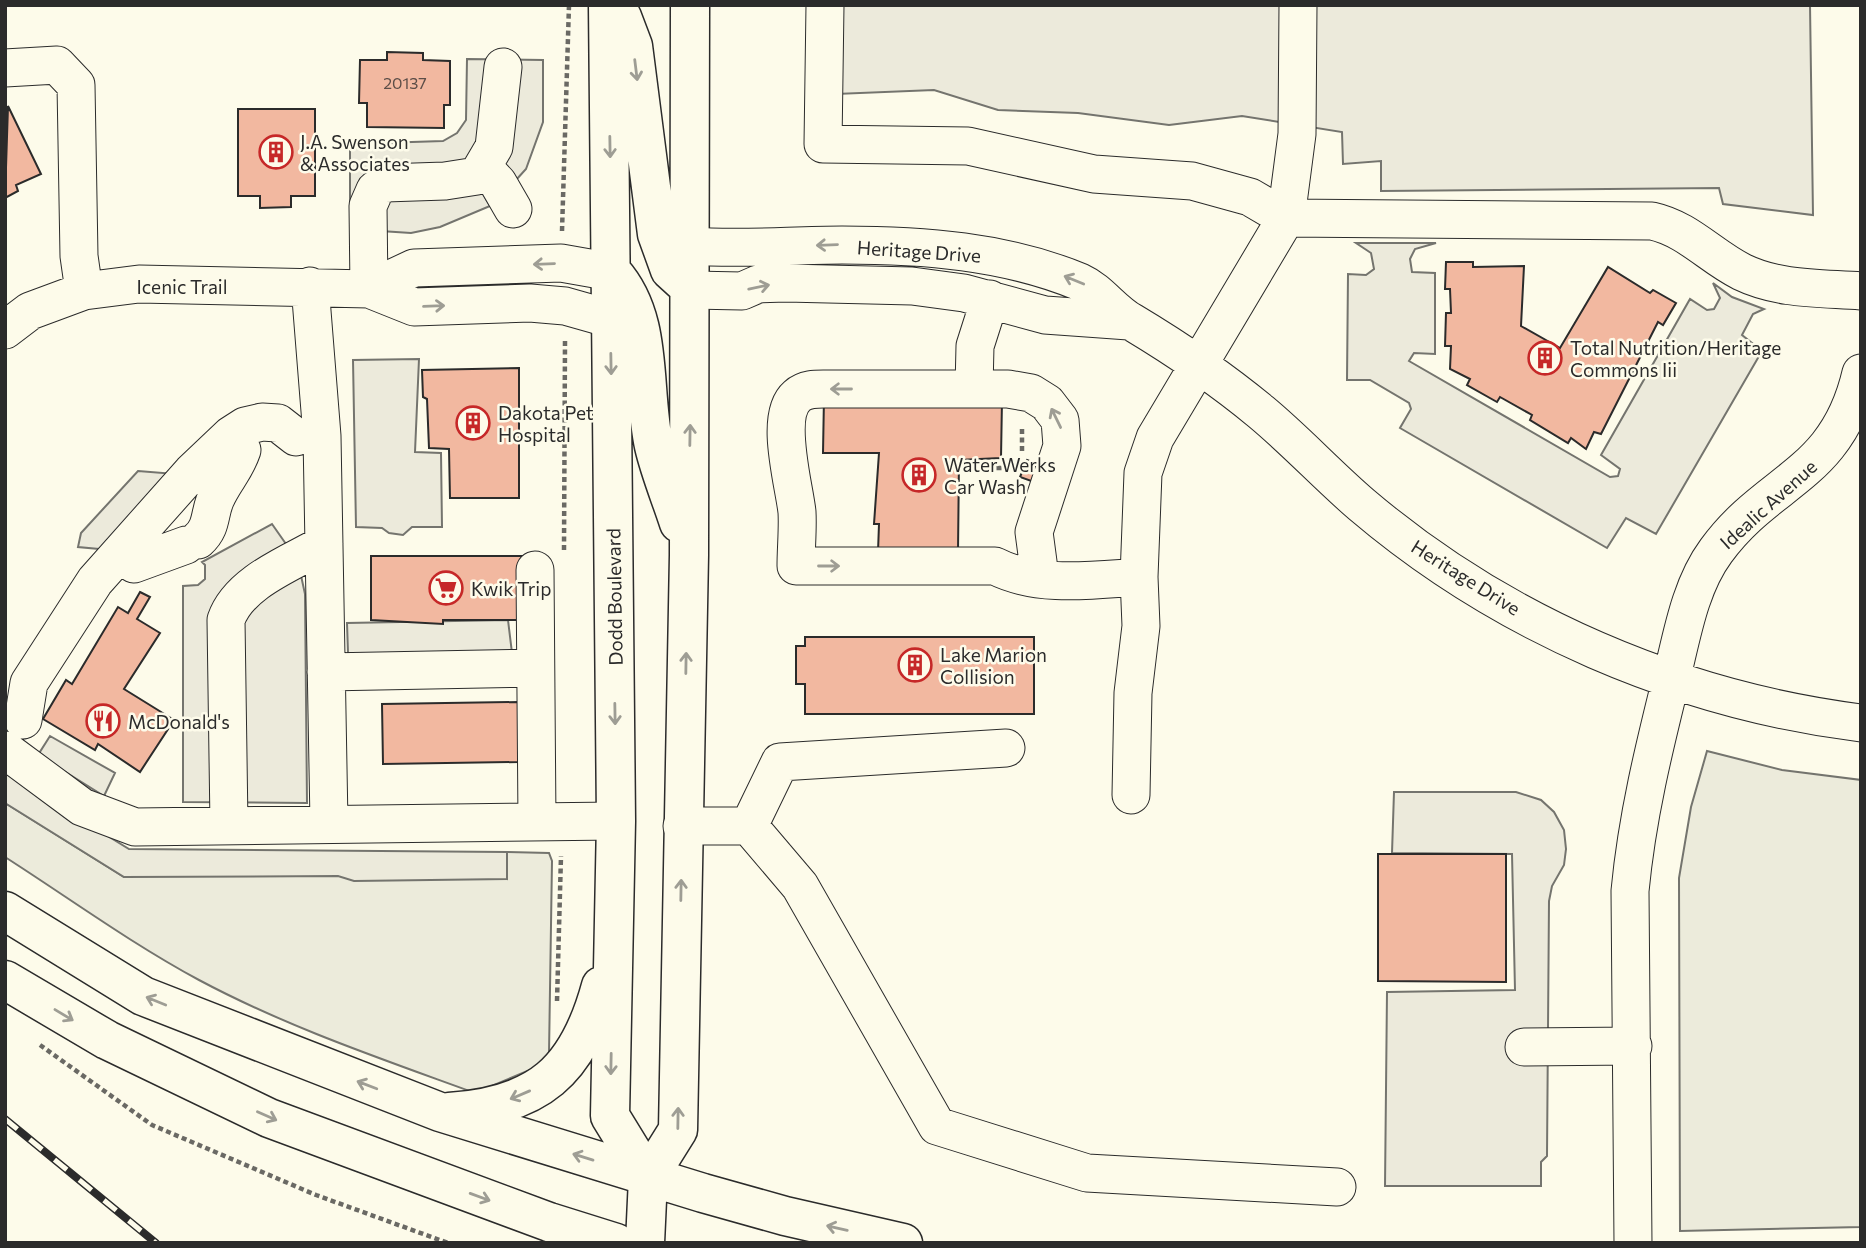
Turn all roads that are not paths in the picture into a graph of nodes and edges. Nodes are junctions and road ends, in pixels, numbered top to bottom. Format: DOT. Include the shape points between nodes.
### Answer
graph roads {
  1 [pos="608,5"];
  2 [pos="617,5"];
  3 [pos="690,5"];
  4 [pos="825,5"];
  5 [pos="1298,5"];
  6 [pos="503,66"];
  7 [pos="5,68"];
  8 [pos="483,167"];
  9 [pos="513,209"];
  10 [pos="1286,218"];
  11 [pos="691,246"];
  12 [pos="612,272"];
  13 [pos="310,286"];
  14 [pos="369,289"];
  15 [pos="692,290"];
  16 [pos="84,291"];
  17 [pos="1861,291"];
  18 [pos="990,299"];
  19 [pos="611,319"];
  20 [pos="1129,321"];
  21 [pos="5,330"];
  22 [pos="1197,363"];
  23 [pos="1861,373"];
  24 [pos="974,388"];
  25 [pos="309,436"];
  26 [pos="324,544"];
  27 [pos="689,555"];
  28 [pos="549,562"];
  29 [pos="1041,577"];
  30 [pos="1139,577"];
  31 [pos="535,668"];
  32 [pos="326,672"];
  33 [pos="1671,679"];
  34 [pos="1861,723"];
  35 [pos="11,739"];
  36 [pos="1006,748"];
  37 [pos="1131,795"];
  38 [pos="549,821"];
  39 [pos="616,821"];
  40 [pos="329,822"];
  41 [pos="229,825"];
  42 [pos="682,826"];
  43 [pos="749,826"];
  44 [pos="5,911"];
  45 [pos="613,940"];
  46 [pos="5,980"];
  47 [pos="1633,1046"];
  48 [pos="1524,1047"];
  49 [pos="440,1112"];
  50 [pos="648,1178"];
  51 [pos="1337,1187"];
  52 [pos="616,1243"];
  53 [pos="645,1243"];
  54 [pos="903,1243"];
  55 [pos="1633,1243"];
  1 -- 12 [label="main road, Dodd Boulevard, one-way"];
  2 -- 15 [label="main road, one-way" via="633,46 657,234 670,270"];
  3 -- 11 [label="main road"];
  4 -- 10 [label="street" via="823,144 968,146 1094,174 1192,181 1250,197"];
  5 -- 10 [label="street" via="1297,134"];
  6 -- 8 [label="street" via="494,147"];
  7 -- 16 [label="street" via="57,65 76,85 79,256"];
  8 -- 9 [label="street"];
  8 -- 14 [label="street" via="477,176 385,183 375,190 368,206"];
  10 -- 17 [label="street" via="1652,221 1674,228 1735,268 1765,281"];
  10 -- 22 [label="street"];
  11 -- 15 [label="main road"];
  20 -- 11 [label="street, Heritage Drive, one-way" via="1085,285 993,257 897,246 740,250"];
  12 -- 14 [label="street, Icenic Trail, one-way" via="561,263 414,268"];
  12 -- 19 [label="main road, Dodd Boulevard"];
  12 -- 27 [label="main road" via="626,287 639,317 654,446"];
  13 -- 14 [label="street, Icenic Trail"];
  13 -- 16 [label="street, Icenic Trail" via="139,285"];
  13 -- 25 [label="street"];
  14 -- 19 [label="street, Icenic Trail, one-way" via="414,307 530,303 565,306"];
  15 -- 18 [label="street, Heritage Drive, one-way" via="742,291 758,285 824,283 912,286"];
  27 -- 15 [label="main road, one-way"];
  16 -- 21 [label="street, Icenic Trail" via="30,311"];
  18 -- 20 [label="street, Heritage Drive" via="1045,315"];
  18 -- 24 [label="street" via="975,346"];
  19 -- 39 [label="main road, Dodd Boulevard, one-way"];
  20 -- 22 [label="street, Heritage Drive"];
  22 -- 30 [label="street" via="1155,438 1143,474"];
  22 -- 33 [label="street, Heritage Drive" via="1263,414 1392,529 1456,574 1552,629"];
  23 -- 33 [label="street, Idealic Avenue" via="1852,405 1817,461 1730,534 1705,566"];
  29 -- 24 [label="street, one-way" via="1034,532 1062,446 1060,421 1047,403 1031,393"];
  24 -- 29 [label="street, one-way" via="828,389 807,390 796,396 786,421 797,515 796,566 995,566"];
  25 -- 26 [label="street"];
  25 -- 35 [label="street" via="274,437 242,450 185,529 134,564 114,584"];
  25 -- 35 [label="street" via="278,423 245,426 192,472 95,581 29,683"];
  26 -- 32 [label="street"];
  26 -- 41 [label="street" via="264,578 230,608 226,620"];
  42 -- 27 [label="main road, one-way"];
  28 -- 31 [label="street"];
  29 -- 30 [label="street" via="1083,581"];
  30 -- 37 [label="street" via="1141,625 1133,693"];
  31 -- 32 [label="street"];
  31 -- 38 [label="street"];
  32 -- 40 [label="street"];
  33 -- 34 [label="street, Heritage Drive" via="1775,709"];
  33 -- 47 [label="street, Idealic Avenue" via="1648,767 1630,891"];
  35 -- 41 [label="street" via="82,807 135,827"];
  36 -- 43 [label="street" via="780,762"];
  38 -- 39 [label="street"];
  38 -- 40 [label="street"];
  39 -- 45 [label="main road, Dodd Boulevard"];
  40 -- 41 [label="street"];
  42 -- 43 [label="street"];
  50 -- 42 [label="main road, one-way" via="678,1130"];
  43 -- 51 [label="street" via="800,886 937,1126 1087,1173"];
  49 -- 44 [label="main road, one-way" via="143,996"];
  45 -- 49 [label="main road, one-way" via="589,1026 567,1063 523,1095 497,1104"];
  45 -- 50 [label="main road, Dodd Boulevard, one-way" via="610,1116"];
  46 -- 52 [label="main road, one-way" via="107,1040 269,1118"];
  47 -- 48 [label="street"];
  47 -- 55 [label="street, Idealic Avenue"];
  50 -- 49 [label="main road, one-way"];
  50 -- 53 [label="main road"];
  54 -- 50 [label="main road, one-way"];
}
